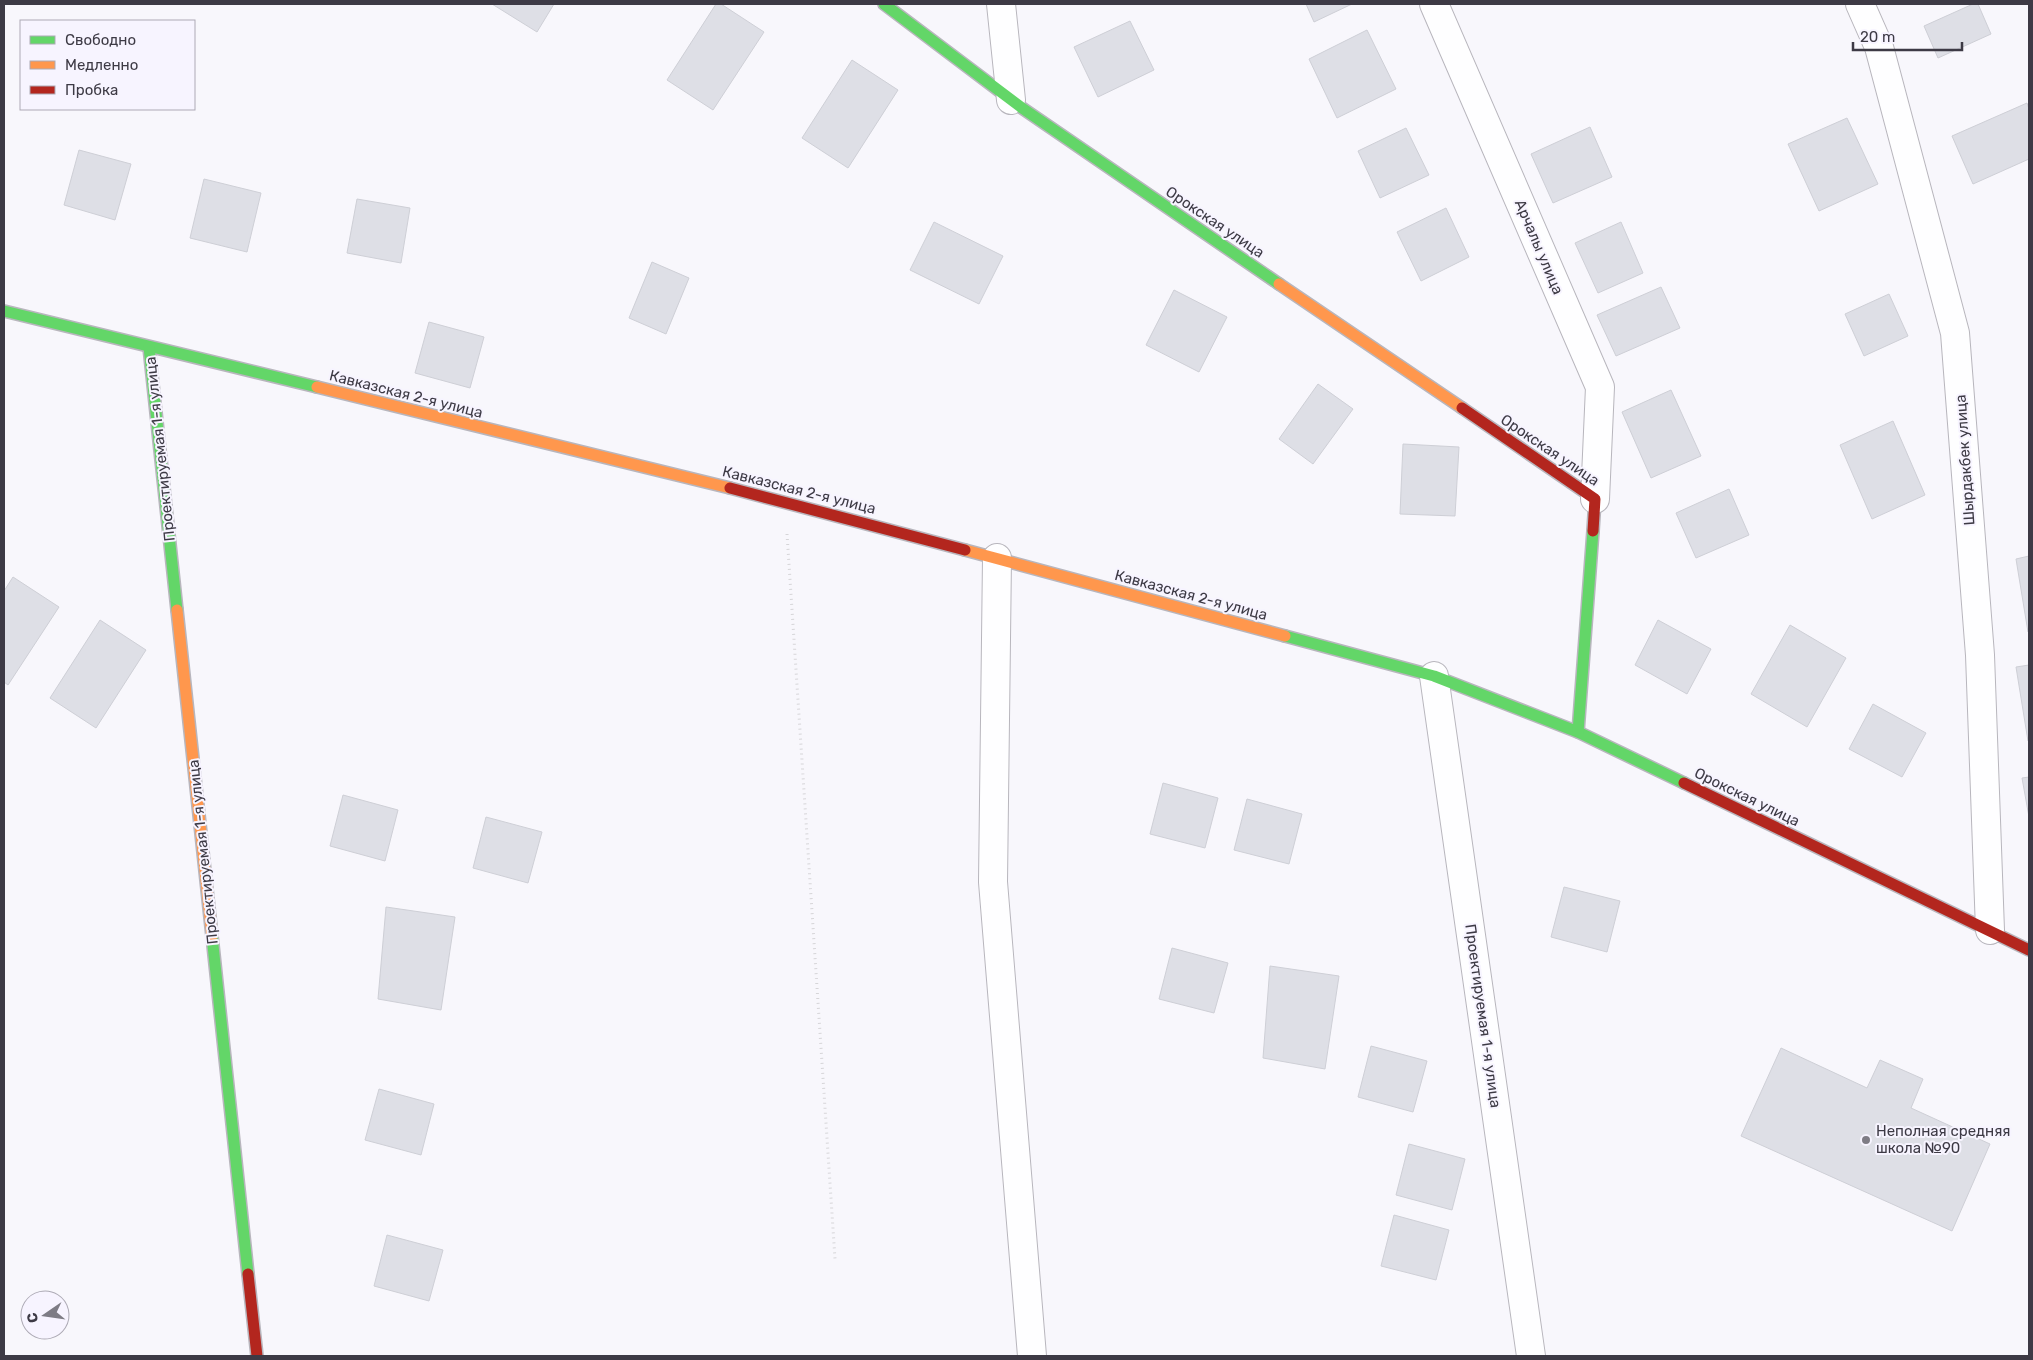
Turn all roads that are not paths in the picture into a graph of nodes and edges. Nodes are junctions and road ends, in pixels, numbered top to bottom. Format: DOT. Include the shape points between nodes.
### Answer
graph roads {
  1 [pos="884,4"];
  2 [pos="1001,4"];
  3 [pos="1434,4"];
  4 [pos="1860,4"];
  5 [pos="1011,100"];
  6 [pos="4,312"];
  7 [pos="149,347"];
  8 [pos="1595,499"];
  9 [pos="997,558"];
  10 [pos="1434,676"];
  11 [pos="1578,732"];
  12 [pos="1990,930"];
  13 [pos="2029,950"];
  14 [pos="257,1356"];
  15 [pos="1032,1356"];
  16 [pos="1531,1356"];
  1 -- 5 [label="street, Орокская улица"];
  2 -- 5 [label="street"];
  3 -- 8 [label="street, Арчалы улица" via="1600,387"];
  4 -- 12 [label="street, Шырдакбек улица" via="1879,47 1955,333 1980,655"];
  5 -- 8 [label="street, Орокская улица"];
  6 -- 7 [label="street, Кавказская 2-я улица"];
  7 -- 9 [label="street, Кавказская 2-я улица" via="784,501"];
  7 -- 14 [label="street, Проектируемая 1-я улица"];
  8 -- 11 [label="street, Орокская улица"];
  9 -- 10 [label="street, Кавказская 2-я улица"];
  9 -- 15 [label="street" via="993,882"];
  10 -- 11 [label="street, Кавказская 2-я улица"];
  10 -- 16 [label="street, Проектируемая 1-я улица"];
  11 -- 12 [label="street, Орокская улица"];
  12 -- 13 [label="street, Орокская улица"];
}
